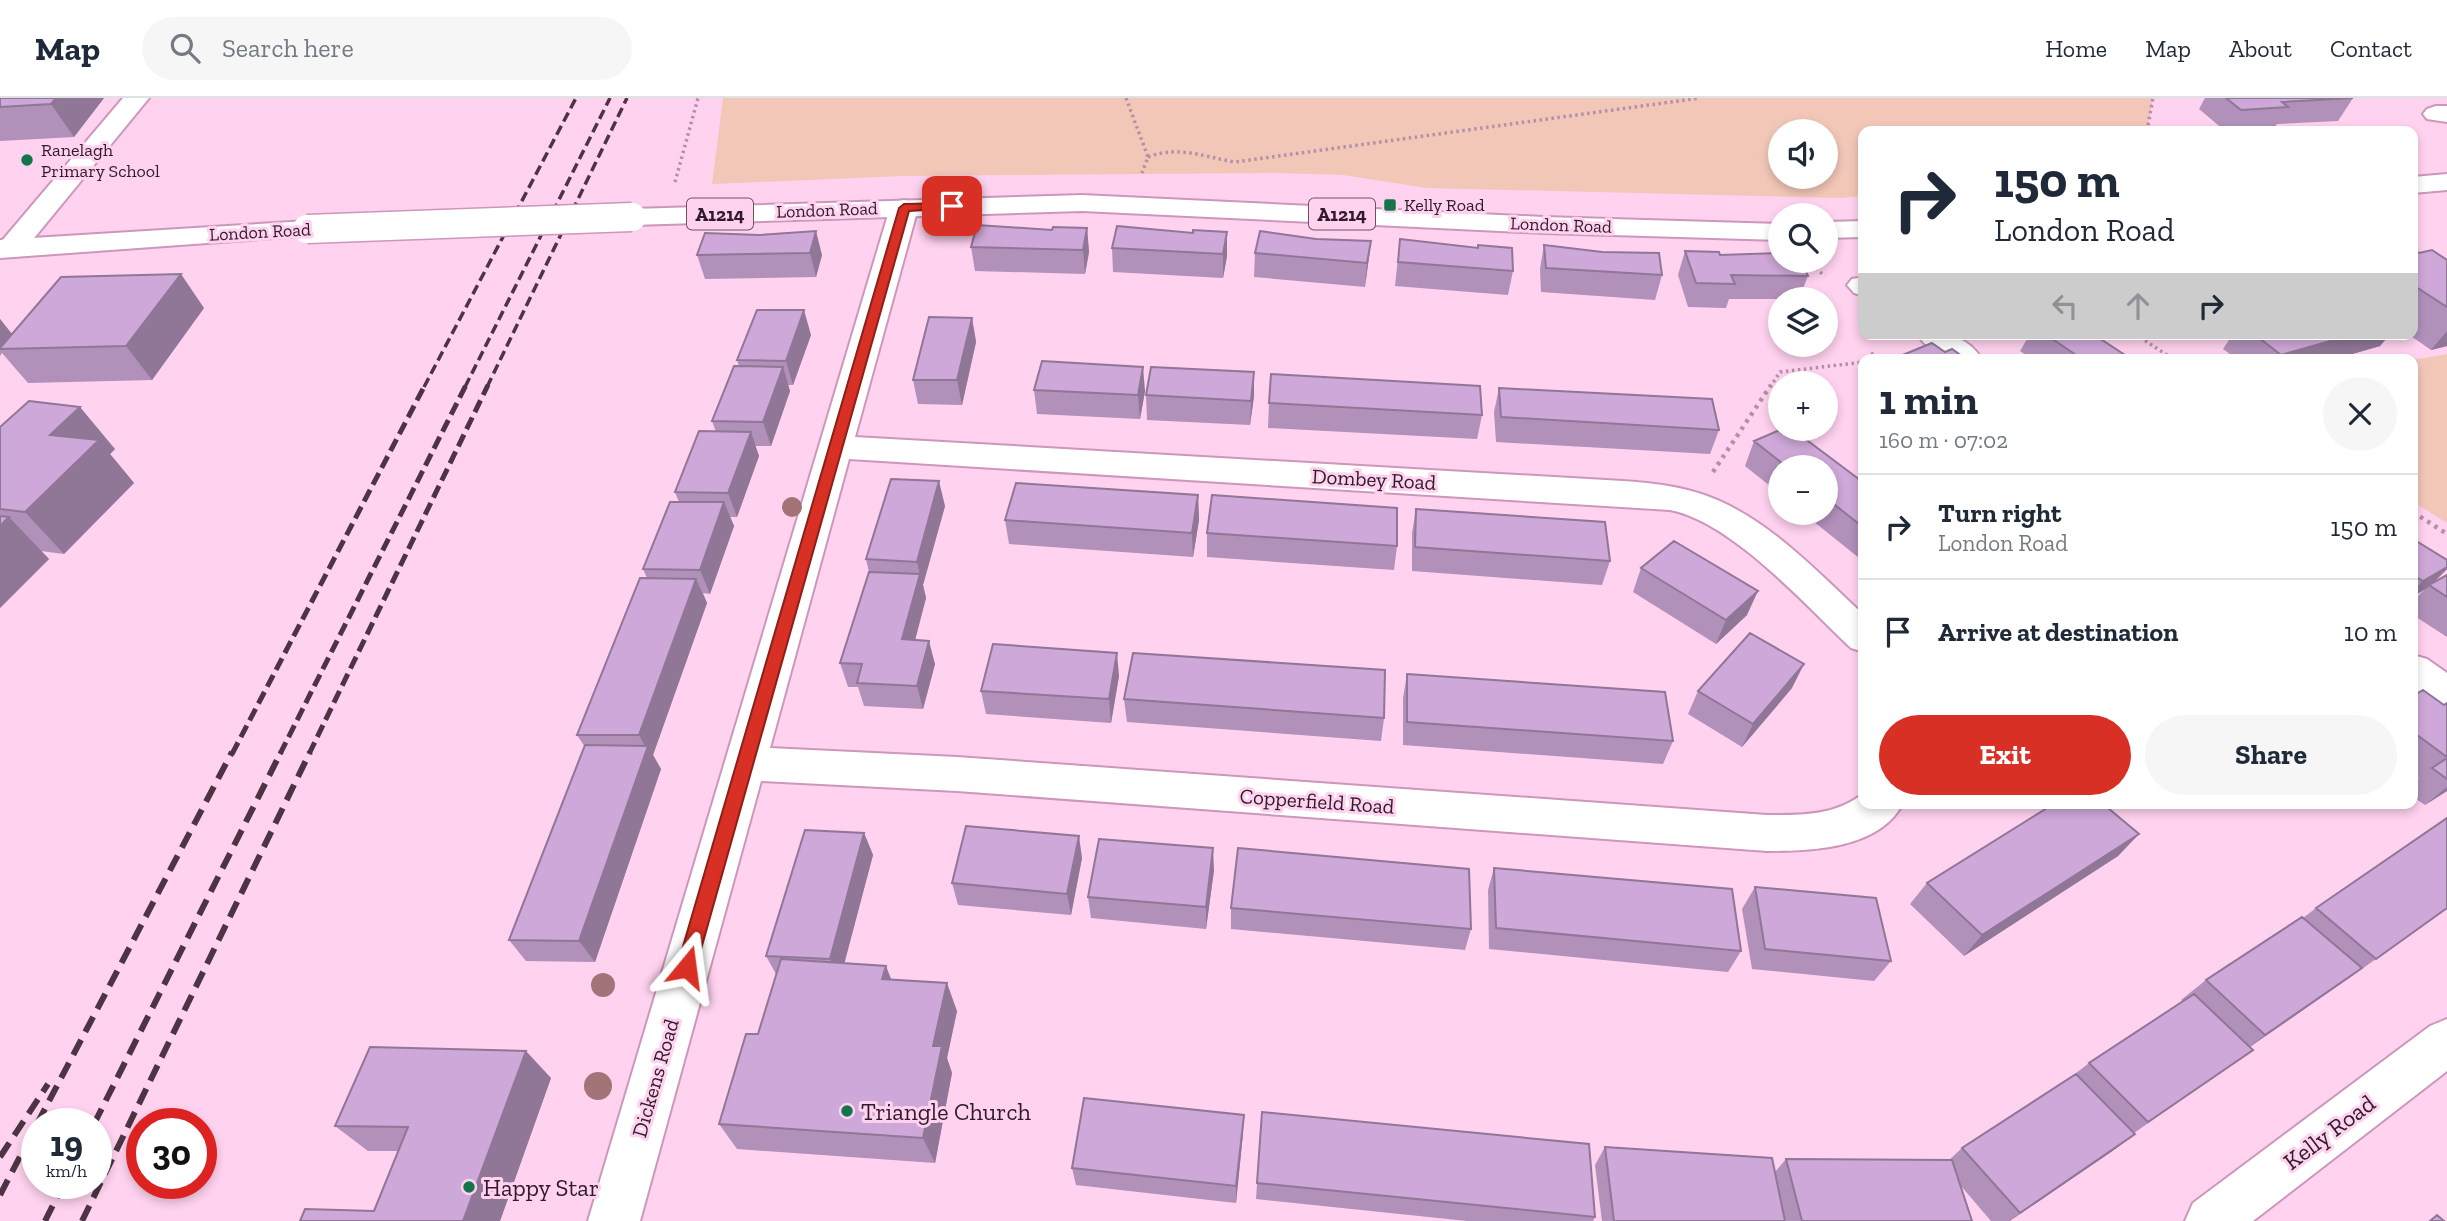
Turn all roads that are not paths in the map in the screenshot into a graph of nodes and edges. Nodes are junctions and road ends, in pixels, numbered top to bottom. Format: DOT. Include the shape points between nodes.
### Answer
graph roads {
  1 [pos="136,98"];
  2 [pos="2447,182"];
  3 [pos="2418,185"];
  4 [pos="904,208"];
  5 [pos="1858,229"];
  6 [pos="1838,230"];
  7 [pos="1768,232"];
  8 [pos="6,248"];
  9 [pos="1940,340"];
  10 [pos="1960,354"];
  11 [pos="837,447"];
  12 [pos="1858,634"];
  13 [pos="2418,673"];
  14 [pos="2447,693"];
  15 [pos="745,763"];
  16 [pos="1874,809"];
  17 [pos="2447,1042"];
  18 [pos="614,1221"];
  19 [pos="2211,1221"];
  1 -- 8 [label="street"];
  2 -- 3 [label="street"];
  4 -- 7 [label="street, London Road / A1214" via="1082,203"];
  4 -- 8 [label="street, London Road / A1214, bridge" via="307,229"];
  4 -- 11 [label="street, Dickens Road"];
  5 -- 6 [label="street"];
  9 -- 10 [label="street"];
  11 -- 12 [label="street, Dombey Road" via="1676,499 1718,514 1742,530"];
  11 -- 15 [label="street, Dickens Road"];
  13 -- 14 [label="street"];
  15 -- 16 [label="street, Copperfield Road" via="957,774 1767,833 1830,830"];
  15 -- 18 [label="street, Dickens Road"];
  17 -- 19 [label="street, Kelly Road"];
}
